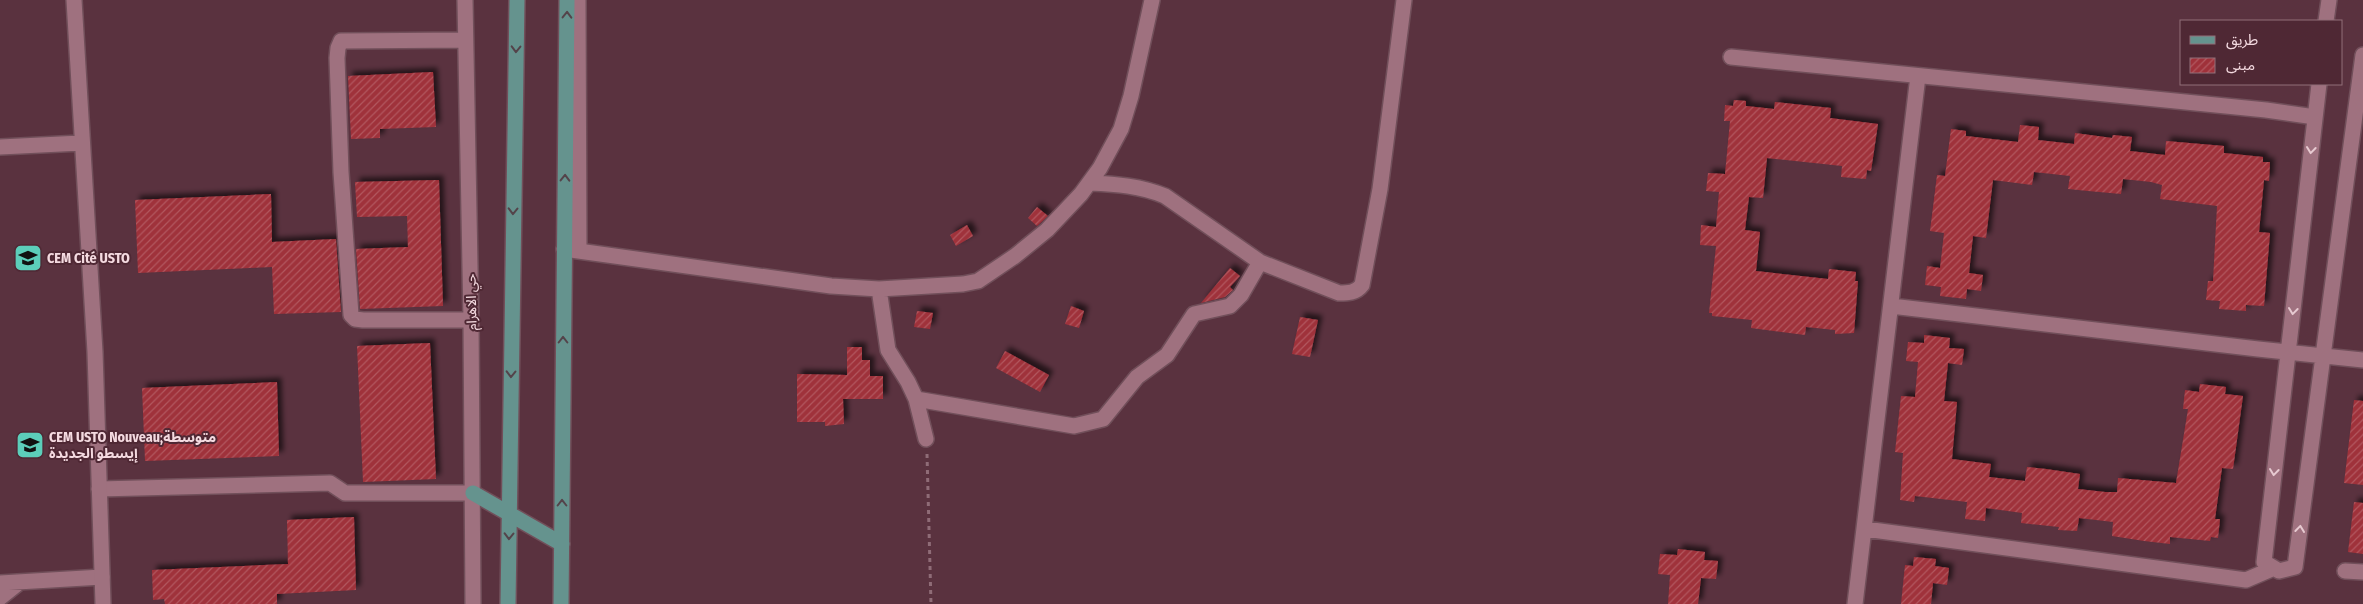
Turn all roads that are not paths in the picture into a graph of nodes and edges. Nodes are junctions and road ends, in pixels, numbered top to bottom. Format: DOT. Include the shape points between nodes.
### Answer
graph roads {
  1 [pos="74,0"];
  2 [pos="466,0"];
  3 [pos="517,0"];
  4 [pos="567,0"];
  5 [pos="578,0"];
  6 [pos="1152,0"];
  7 [pos="1404,0"];
  8 [pos="2329,0"];
  9 [pos="2326,20"];
  10 [pos="465,40"];
  11 [pos="2363,55"];
  12 [pos="1731,57"];
  13 [pos="1918,76"];
  14 [pos="2319,85"];
  15 [pos="2315,117"];
  16 [pos="81,143"];
  17 [pos="0,147"];
  18 [pos="1090,182"];
  19 [pos="572,249"];
  20 [pos="1260,262"];
  21 [pos="880,289"];
  22 [pos="1891,306"];
  23 [pos="471,320"];
  24 [pos="2288,352"];
  25 [pos="2323,356"];
  26 [pos="2363,360"];
  27 [pos="916,399"];
  28 [pos="926,439"];
  29 [pos="99,489"];
  30 [pos="473,493"];
  31 [pos="509,514"];
  32 [pos="1865,529"];
  33 [pos="562,544"];
  34 [pos="2274,568"];
  35 [pos="2345,571"];
  36 [pos="2363,572"];
  37 [pos="102,577"];
  38 [pos="20,582"];
  39 [pos="0,583"];
  40 [pos="0,598"];
  41 [pos="103,604"];
  42 [pos="473,604"];
  43 [pos="508,604"];
  44 [pos="561,604"];
  45 [pos="1856,604"];
  1 -- 16 [label="street"];
  2 -- 10 [label="street, حي الاهرام"];
  3 -- 31 [label="main road, one-way"];
  19 -- 4 [label="main road, one-way"];
  5 -- 19 [label="street"];
  6 -- 18 [label="street" via="1121,129"];
  7 -- 20 [label="street" via="1380,189 1362,285 1352,292 1338,293"];
  8 -- 9 [label="street"];
  10 -- 23 [label="street, حي الاهرام"];
  10 -- 23 [label="street" via="341,41 337,58 351,315 363,320"];
  11 -- 25 [label="street"];
  12 -- 13 [label="street"];
  13 -- 15 [label="street"];
  13 -- 22 [label="street"];
  14 -- 15 [label="street"];
  15 -- 24 [label="street, one-way"];
  16 -- 17 [label="street"];
  16 -- 29 [label="street" via="95,352"];
  18 -- 20 [label="street" via="1134,187 1165,196"];
  18 -- 21 [label="street" via="1046,230 978,281"];
  19 -- 21 [label="street" via="831,286"];
  33 -- 19 [label="main road, one-way"];
  20 -- 27 [label="street" via="1235,300 1224,308 1194,314 1167,354 1133,382 1103,418 1074,426"];
  21 -- 27 [label="street" via="888,350"];
  22 -- 24 [label="street"];
  22 -- 32 [label="street"];
  23 -- 30 [label="street, حي الاهرام"];
  24 -- 25 [label="street"];
  24 -- 34 [label="street, one-way" via="2264,562"];
  25 -- 26 [label="street"];
  34 -- 25 [label="street, one-way" via="2279,571 2295,567"];
  27 -- 28 [label="street"];
  29 -- 30 [label="street" via="330,483 345,494"];
  29 -- 37 [label="street"];
  30 -- 31 [label="main road"];
  30 -- 42 [label="street, حي الاهرام"];
  31 -- 33 [label="main road"];
  31 -- 43 [label="main road, one-way"];
  32 -- 34 [label="street" via="2246,580"];
  32 -- 45 [label="street"];
  33 -- 44 [label="main road"];
  35 -- 36 [label="street"];
  37 -- 38 [label="street"];
  37 -- 41 [label="street"];
  38 -- 39 [label="street"];
  38 -- 40 [label="street"];
}
